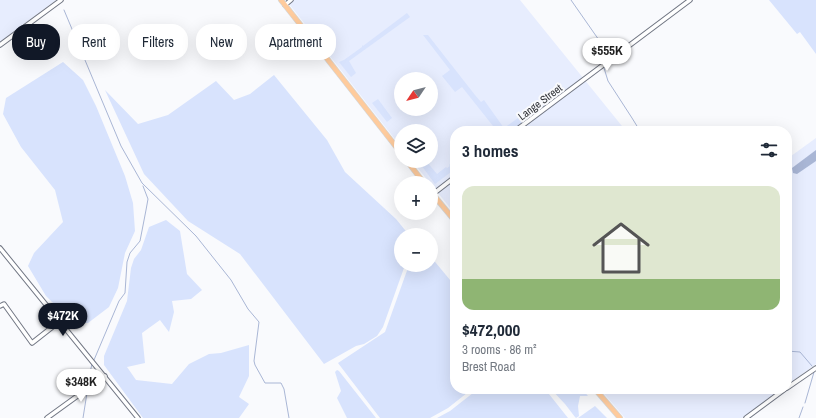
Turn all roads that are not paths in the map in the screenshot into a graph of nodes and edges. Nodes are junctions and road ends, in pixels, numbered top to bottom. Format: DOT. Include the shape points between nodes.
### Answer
graph roads {
  1 [pos="60,0"];
  2 [pos="281,0"];
  3 [pos="291,0"];
  4 [pos="690,0"];
  5 [pos="284,5"];
  6 [pos="0,45"];
  7 [pos="522,126"];
  8 [pos="394,144"];
  9 [pos="412,168"];
  10 [pos="419,176"];
  11 [pos="450,180"];
  12 [pos="438,189"];
  13 [pos="438,200"];
  14 [pos="450,214"];
  15 [pos="0,248"];
  16 [pos="0,306"];
  17 [pos="60,321"];
  18 [pos="816,368"];
  19 [pos="105,376"];
  20 [pos="792,384"];
  21 [pos="599,394"];
  22 [pos="778,394"];
  23 [pos="47,418"];
  24 [pos="138,418"];
  25 [pos="620,418"];
  26 [pos="746,418"];
  1 -- 6 [label="street"];
  2 -- 5 [label="main road"];
  3 -- 5 [label="street"];
  4 -- 7 [label="street, Lange Street"];
  5 -- 8 [label="main road"];
  9 -- 10 [label="main road"];
  11 -- 12 [label="street"];
  13 -- 14 [label="main road"];
  15 -- 17 [label="street"];
  16 -- 17 [label="street" via="4,304 32,343"];
  17 -- 19 [label="street"];
  18 -- 20 [label="street"];
  19 -- 23 [label="street"];
  19 -- 24 [label="street"];
  21 -- 25 [label="main road"];
  22 -- 26 [label="street"];
}
